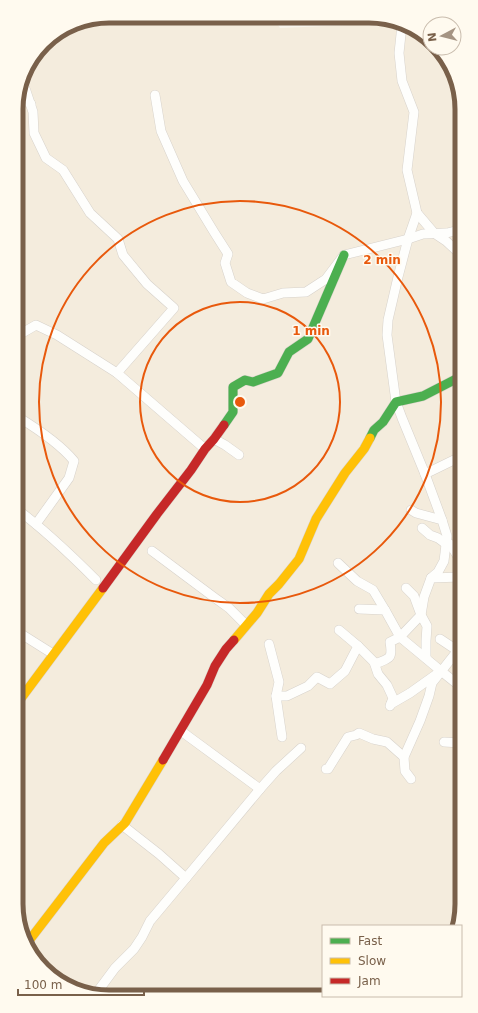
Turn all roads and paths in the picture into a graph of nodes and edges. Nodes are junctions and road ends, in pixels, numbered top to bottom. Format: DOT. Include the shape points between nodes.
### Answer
graph roads {
  1 [pos="401,30"];
  2 [pos="25,90"];
  3 [pos="155,95"];
  4 [pos="24,99"];
  5 [pos="30,104"];
  6 [pos="417,213"];
  7 [pos="455,231"];
  8 [pos="434,233"];
  9 [pos="408,239"];
  10 [pos="455,249"];
  11 [pos="344,255"];
  12 [pos="23,333"];
  13 [pos="117,373"];
  14 [pos="455,380"];
  15 [pos="396,402"];
  16 [pos="23,421"];
  17 [pos="214,439"];
  18 [pos="205,449"];
  19 [pos="239,455"];
  20 [pos="455,459"];
  21 [pos="425,474"];
  22 [pos="411,510"];
  23 [pos="23,514"];
  24 [pos="442,520"];
  25 [pos="36,524"];
  26 [pos="422,528"];
  27 [pos="446,544"];
  28 [pos="152,551"];
  29 [pos="455,552"];
  30 [pos="338,564"];
  31 [pos="455,577"];
  32 [pos="431,578"];
  33 [pos="96,580"];
  34 [pos="406,588"];
  35 [pos="358,609"];
  36 [pos="385,610"];
  37 [pos="421,615"];
  38 [pos="246,625"];
  39 [pos="339,630"];
  40 [pos="23,635"];
  41 [pos="400,637"];
  42 [pos="440,639"];
  43 [pos="270,644"];
  44 [pos="358,646"];
  45 [pos="455,648"];
  46 [pos="53,654"];
  47 [pos="455,655"];
  48 [pos="426,658"];
  49 [pos="375,664"];
  50 [pos="441,670"];
  51 [pos="455,682"];
  52 [pos="23,695"];
  53 [pos="276,696"];
  54 [pos="181,731"];
  55 [pos="282,737"];
  56 [pos="444,742"];
  57 [pos="455,743"];
  58 [pos="301,748"];
  59 [pos="404,757"];
  60 [pos="326,769"];
  61 [pos="411,779"];
  62 [pos="260,789"];
  63 [pos="122,825"];
  64 [pos="186,878"];
  65 [pos="31,938"];
  66 [pos="99,989"];
  1 -- 6 [label="street" via="399,53 402,81 414,112 407,170"];
  2 -- 5 [label="street"];
  3 -- 11 [label="street" via="161,131 183,181 228,254 225,263 231,282 247,293 263,299 283,293 306,292 326,278"];
  4 -- 5 [label="street"];
  5 -- 13 [label="street" via="34,133 46,158 63,170 90,213 118,239 123,255 147,284 174,308"];
  6 -- 8 [label="street"];
  6 -- 9 [label="street"];
  7 -- 8 [label="street"];
  8 -- 9 [label="street"];
  8 -- 10 [label="street"];
  9 -- 11 [label="street"];
  9 -- 15 [label="street" via="387,326"];
  11 -- 17 [label="street" via="308,339 289,352 278,373 253,382 245,380 233,387 232,412"];
  12 -- 13 [label="street" via="36,325 58,335"];
  13 -- 18 [label="street"];
  14 -- 15 [label="street" via="423,396"];
  15 -- 21 [label="street"];
  15 -- 38 [label="street" via="383,422 374,430 316,519 299,559"];
  16 -- 25 [label="street" via="65,451 74,461 69,478"];
  17 -- 18 [label="street"];
  17 -- 19 [label="street"];
  18 -- 46 [label="street"];
  20 -- 21 [label="street"];
  21 -- 24 [label="street"];
  22 -- 24 [label="street"];
  23 -- 25 [label="street"];
  24 -- 27 [label="street" via="447,536"];
  25 -- 33 [label="street"];
  26 -- 27 [label="street"];
  27 -- 29 [label="street" via="450,544"];
  27 -- 32 [label="street" via="444,561"];
  28 -- 38 [label="street" via="230,608"];
  30 -- 36 [label="street" via="357,581 373,590"];
  31 -- 32 [label="street"];
  32 -- 37 [label="street"];
  34 -- 37 [label="street" via="414,596"];
  35 -- 36 [label="street"];
  36 -- 41 [label="street"];
  37 -- 41 [label="street"];
  37 -- 48 [label="street" via="427,626"];
  38 -- 54 [label="street" via="215,666"];
  39 -- 44 [label="street"];
  40 -- 46 [label="street"];
  41 -- 48 [label="street"];
  41 -- 49 [label="street" via="390,642 392,652 388,659"];
  42 -- 45 [label="street"];
  43 -- 53 [label="street" via="279,682"];
  44 -- 49 [label="street"];
  44 -- 53 [label="street" via="345,671 330,684 317,677 308,686 287,696"];
  46 -- 52 [label="street"];
  47 -- 50 [label="street"];
  48 -- 50 [label="street"];
  49 -- 50 [label="street" via="378,674 393,698 391,705"];
  50 -- 51 [label="street"];
  50 -- 59 [label="street" via="432,683 420,721"];
  53 -- 55 [label="street"];
  54 -- 62 [label="street"];
  54 -- 63 [label="street"];
  56 -- 57 [label="street"];
  58 -- 62 [label="street"];
  59 -- 60 [label="street" via="386,742 359,733 348,737 328,770"];
  59 -- 61 [label="street" via="404,771"];
  62 -- 64 [label="street"];
  63 -- 64 [label="street"];
  63 -- 65 [label="street" via="104,843"];
  64 -- 66 [label="street" via="150,921 134,949"];
}
